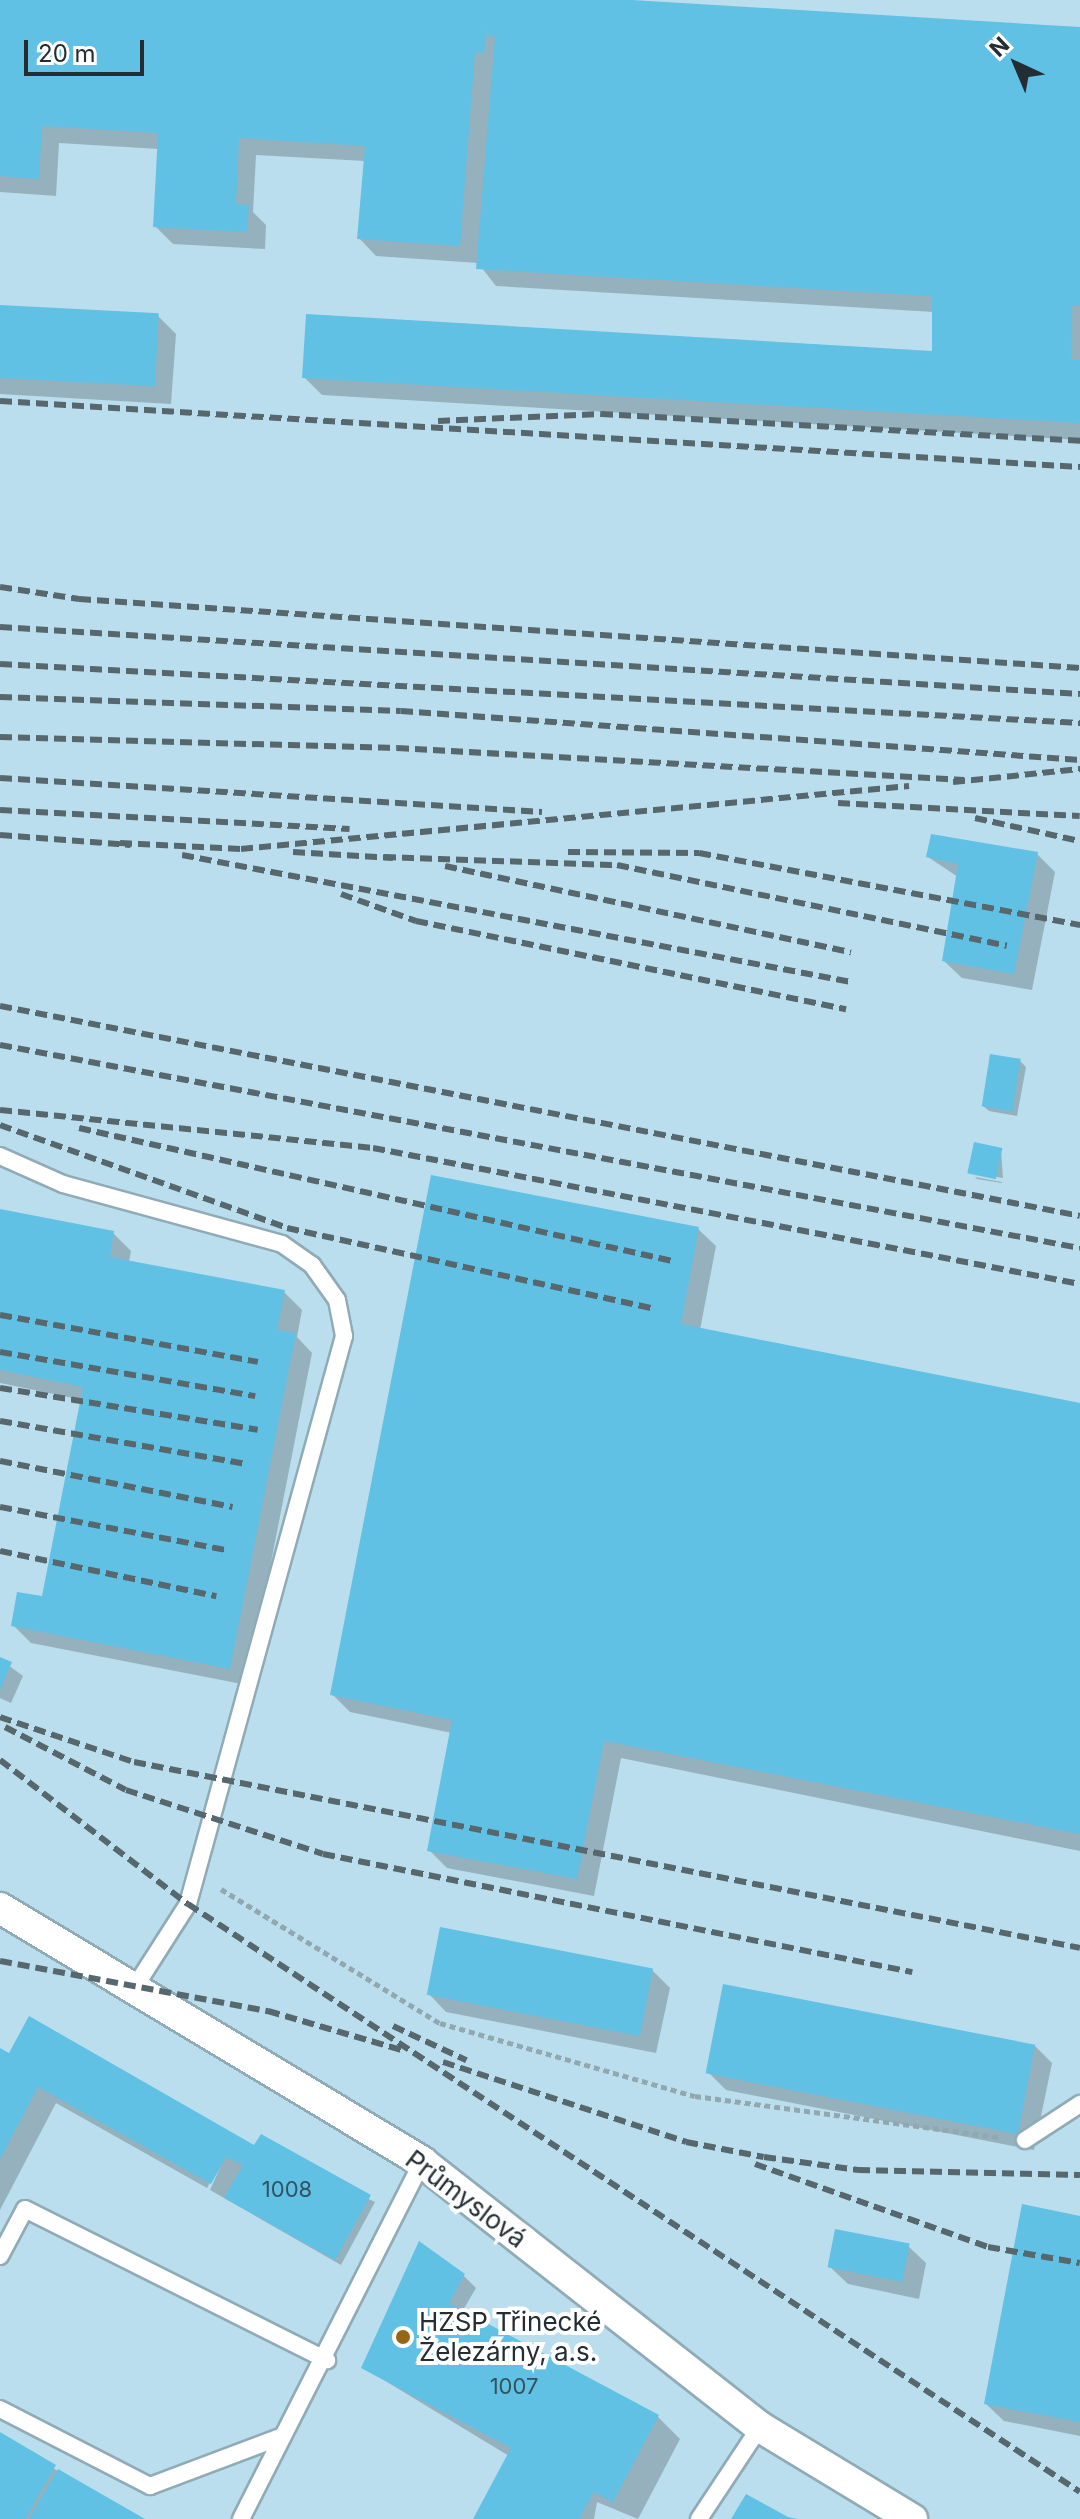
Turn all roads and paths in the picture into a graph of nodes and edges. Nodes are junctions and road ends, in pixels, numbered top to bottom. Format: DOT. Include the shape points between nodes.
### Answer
graph roads {
  1 [pos="0,1156"];
  2 [pos="196,1874"];
  3 [pos="0,1908"];
  4 [pos="133,1990"];
  5 [pos="1080,2104"];
  6 [pos="1025,2140"];
  7 [pos="422,2162"];
  8 [pos="0,2256"];
  9 [pos="327,2360"];
  10 [pos="0,2409"];
  11 [pos="760,2427"];
  12 [pos="283,2436"];
  13 [pos="241,2519"];
  14 [pos="699,2519"];
  15 [pos="912,2519"];
  1 -- 2 [label="lane" via="63,1184 282,1244 312,1265 337,1300 344,1336"];
  2 -- 4 [label="lane" via="188,1904"];
  2 -- 6 [label="path" via="440,2023 695,2096"];
  3 -- 4 [label="street, Průmyslová"];
  4 -- 7 [label="street, Průmyslová"];
  5 -- 6 [label="lane"];
  7 -- 9 [label="lane"];
  7 -- 11 [label="street, Průmyslová"];
  8 -- 9 [label="lane" via="25,2209"];
  9 -- 12 [label="lane"];
  10 -- 12 [label="lane" via="150,2486"];
  11 -- 14 [label="lane"];
  11 -- 15 [label="street, Průmyslová"];
  12 -- 13 [label="lane"];
}
